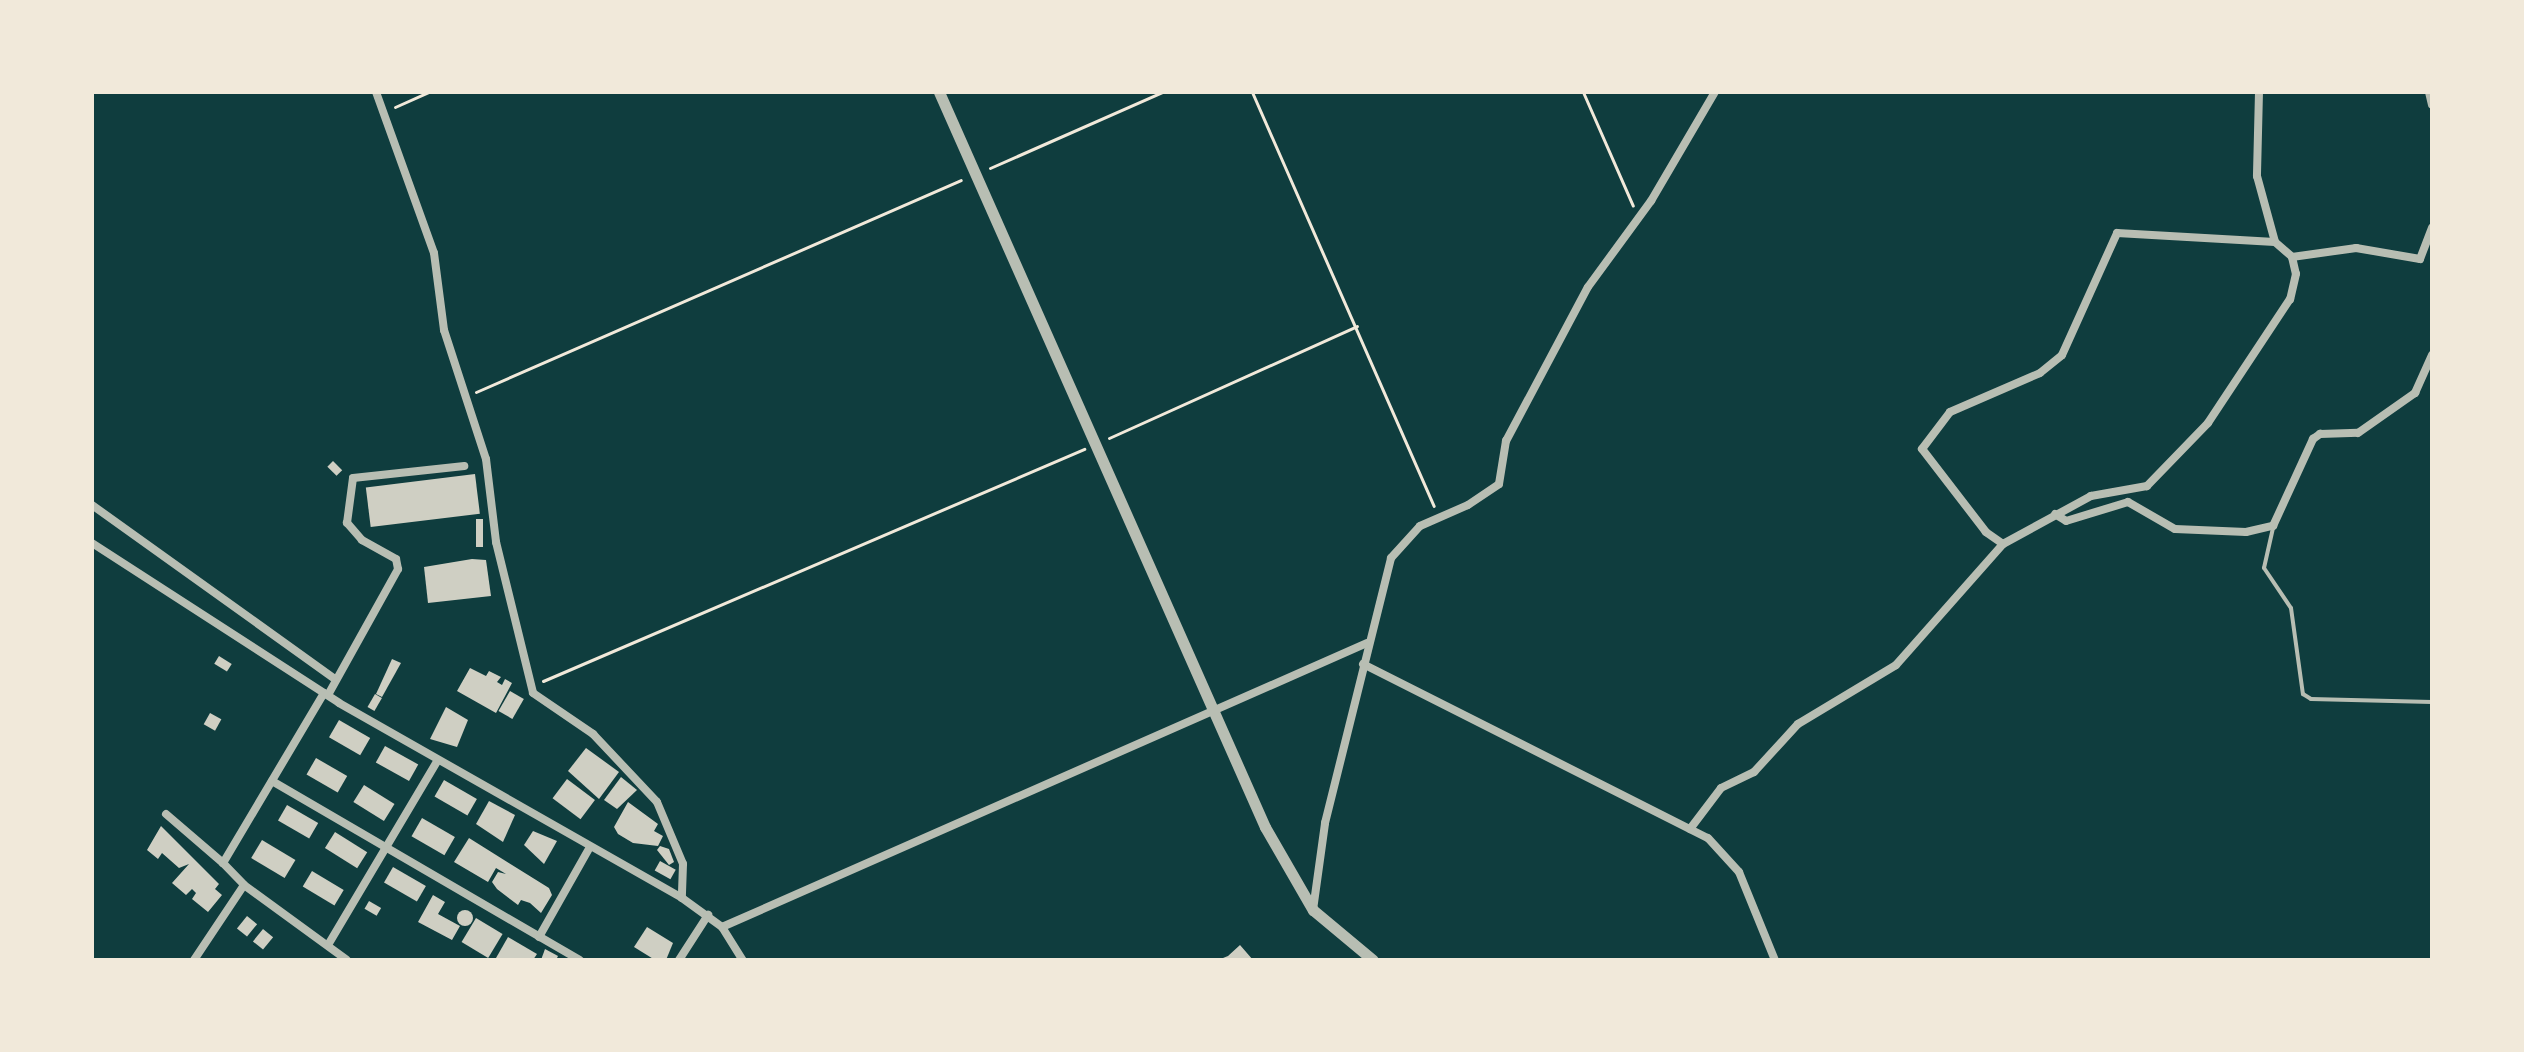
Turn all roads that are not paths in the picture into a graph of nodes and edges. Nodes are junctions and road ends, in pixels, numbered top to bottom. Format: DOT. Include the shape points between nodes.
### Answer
graph roads {
  1 [pos="376,92"];
  2 [pos="939,92"];
  3 [pos="1715,92"];
  4 [pos="2259,92"];
  5 [pos="2429,92"];
  6 [pos="2432,105"];
  7 [pos="2432,227"];
  8 [pos="2275,242"];
  9 [pos="2292,257"];
  10 [pos="2432,355"];
  11 [pos="464,466"];
  12 [pos="92,505"];
  13 [pos="2055,514"];
  14 [pos="2273,526"];
  15 [pos="92,543"];
  16 [pos="2003,544"];
  17 [pos="1367,643"];
  18 [pos="1363,664"];
  19 [pos="336,680"];
  20 [pos="326,694"];
  21 [pos="2432,702"];
  22 [pos="1213,710"];
  23 [pos="438,760"];
  24 [pos="272,781"];
  25 [pos="166,814"];
  26 [pos="1690,829"];
  27 [pos="590,847"];
  28 [pos="387,848"];
  29 [pos="223,863"];
  30 [pos="244,885"];
  31 [pos="682,898"];
  32 [pos="1313,910"];
  33 [pos="708,915"];
  34 [pos="722,927"];
  35 [pos="539,937"];
  36 [pos="328,945"];
  37 [pos="194,960"];
  38 [pos="347,960"];
  39 [pos="580,960"];
  40 [pos="679,960"];
  41 [pos="743,960"];
  42 [pos="1373,960"];
  43 [pos="1775,960"];
  1 -- 31 [label="street" via="434,253 444,330 486,459 496,542 533,693 593,734 657,802 683,864"];
  2 -- 22 [label="street"];
  3 -- 17 [label="street" via="1638,218 1588,287 1506,441 1499,484 1408,534 1391,558"];
  4 -- 8 [label="street" via="2257,176"];
  5 -- 6 [label="street"];
  7 -- 9 [label="street" via="2420,259 2356,248"];
  8 -- 9 [label="street"];
  8 -- 16 [label="street" via="2117,233 2062,355 2040,373 1950,412 1922,449 1986,532"];
  9 -- 13 [label="street" via="2296,274 2290,299 2208,423 2147,486 2091,496"];
  10 -- 14 [label="street" via="2415,393 2358,433 2316,436"];
  11 -- 19 [label="street" via="353,478 347,523 362,540 396,559 398,569"];
  12 -- 19 [label="street"];
  13 -- 14 [label="street" via="2066,521 2128,502 2175,529 2246,532"];
  13 -- 16 [label="street"];
  14 -- 21 [label="lane" via="2264,568 2291,608 2303,694 2311,699"];
  15 -- 20 [label="street"];
  16 -- 26 [label="street" via="1896,665 1798,724 1754,772 1721,788"];
  17 -- 18 [label="street"];
  17 -- 22 [label="street"];
  18 -- 26 [label="street"];
  18 -- 32 [label="street" via="1325,823"];
  19 -- 20 [label="street"];
  20 -- 23 [label="street"];
  20 -- 24 [label="street"];
  22 -- 32 [label="street" via="1278,855"];
  22 -- 34 [label="street"];
  23 -- 27 [label="street"];
  23 -- 28 [label="street"];
  24 -- 28 [label="street"];
  24 -- 29 [label="street"];
  25 -- 29 [label="street"];
  26 -- 43 [label="street" via="1732,860"];
  27 -- 31 [label="street"];
  27 -- 35 [label="street"];
  28 -- 35 [label="street"];
  28 -- 36 [label="street"];
  29 -- 30 [label="street"];
  30 -- 36 [label="street"];
  30 -- 37 [label="street"];
  31 -- 33 [label="street"];
  32 -- 42 [label="street"];
  33 -- 34 [label="street"];
  33 -- 40 [label="street"];
  34 -- 41 [label="street"];
  35 -- 39 [label="street"];
  36 -- 38 [label="street"];
}
